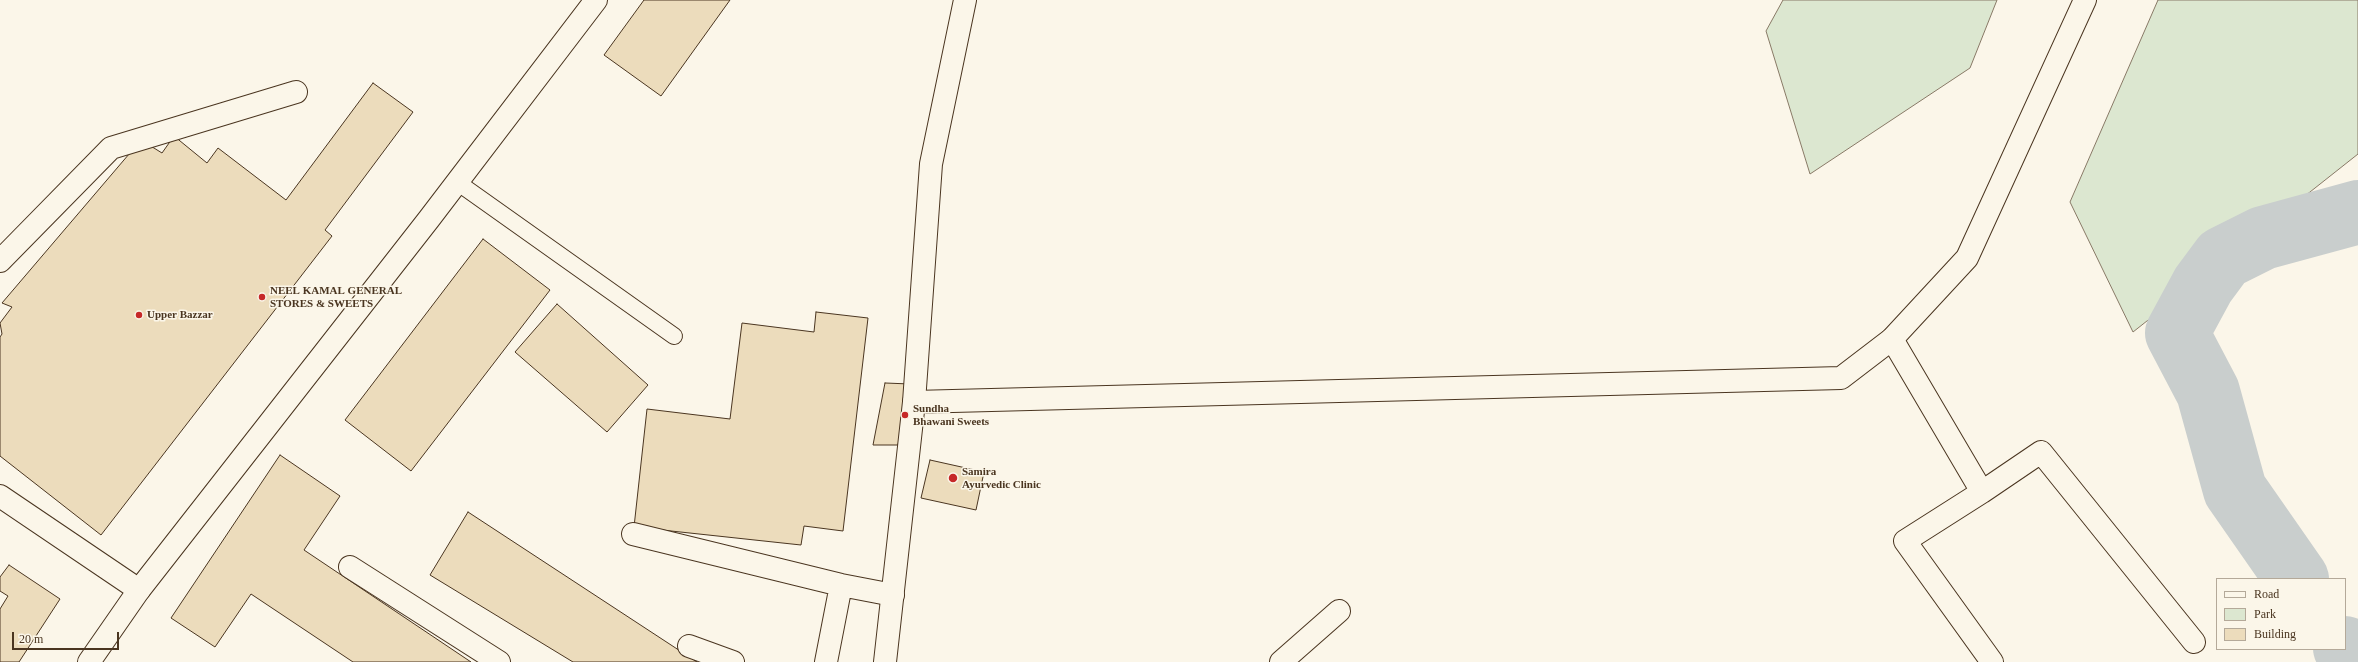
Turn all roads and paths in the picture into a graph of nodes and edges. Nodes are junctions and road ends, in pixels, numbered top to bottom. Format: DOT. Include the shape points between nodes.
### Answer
graph roads {
  1 [pos="596,0"];
  2 [pos="965,0"];
  3 [pos="2085,0"];
  4 [pos="296,92"];
  5 [pos="457,182"];
  6 [pos="0,261"];
  7 [pos="674,336"];
  8 [pos="1892,339"];
  9 [pos="914,402"];
  10 [pos="1982,492"];
  11 [pos="0,496"];
  12 [pos="633,534"];
  13 [pos="350,566"];
  14 [pos="840,585"];
  15 [pos="140,590"];
  16 [pos="893,595"];
  17 [pos="1339,611"];
  18 [pos="2194,642"];
  19 [pos="689,646"];
  20 [pos="89,662"];
  21 [pos="499,662"];
  22 [pos="733,662"];
  23 [pos="826,662"];
  24 [pos="885,662"];
  25 [pos="1281,662"];
  26 [pos="1992,662"];
  1 -- 5 [label="street"];
  2 -- 9 [label="street" via="931,164"];
  3 -- 8 [label="street" via="1967,258"];
  4 -- 6 [label="street" via="111,148"];
  5 -- 7 [label="lane"];
  5 -- 15 [label="street"];
  8 -- 9 [label="street" via="1841,378"];
  8 -- 10 [label="street"];
  9 -- 16 [label="street"];
  10 -- 18 [label="street" via="2041,452"];
  10 -- 26 [label="street" via="1905,541"];
  11 -- 15 [label="street"];
  12 -- 14 [label="street"];
  13 -- 21 [label="street"];
  14 -- 16 [label="street"];
  14 -- 23 [label="street"];
  15 -- 20 [label="street"];
  16 -- 24 [label="street"];
  17 -- 25 [label="street"];
  19 -- 22 [label="street"];
}
